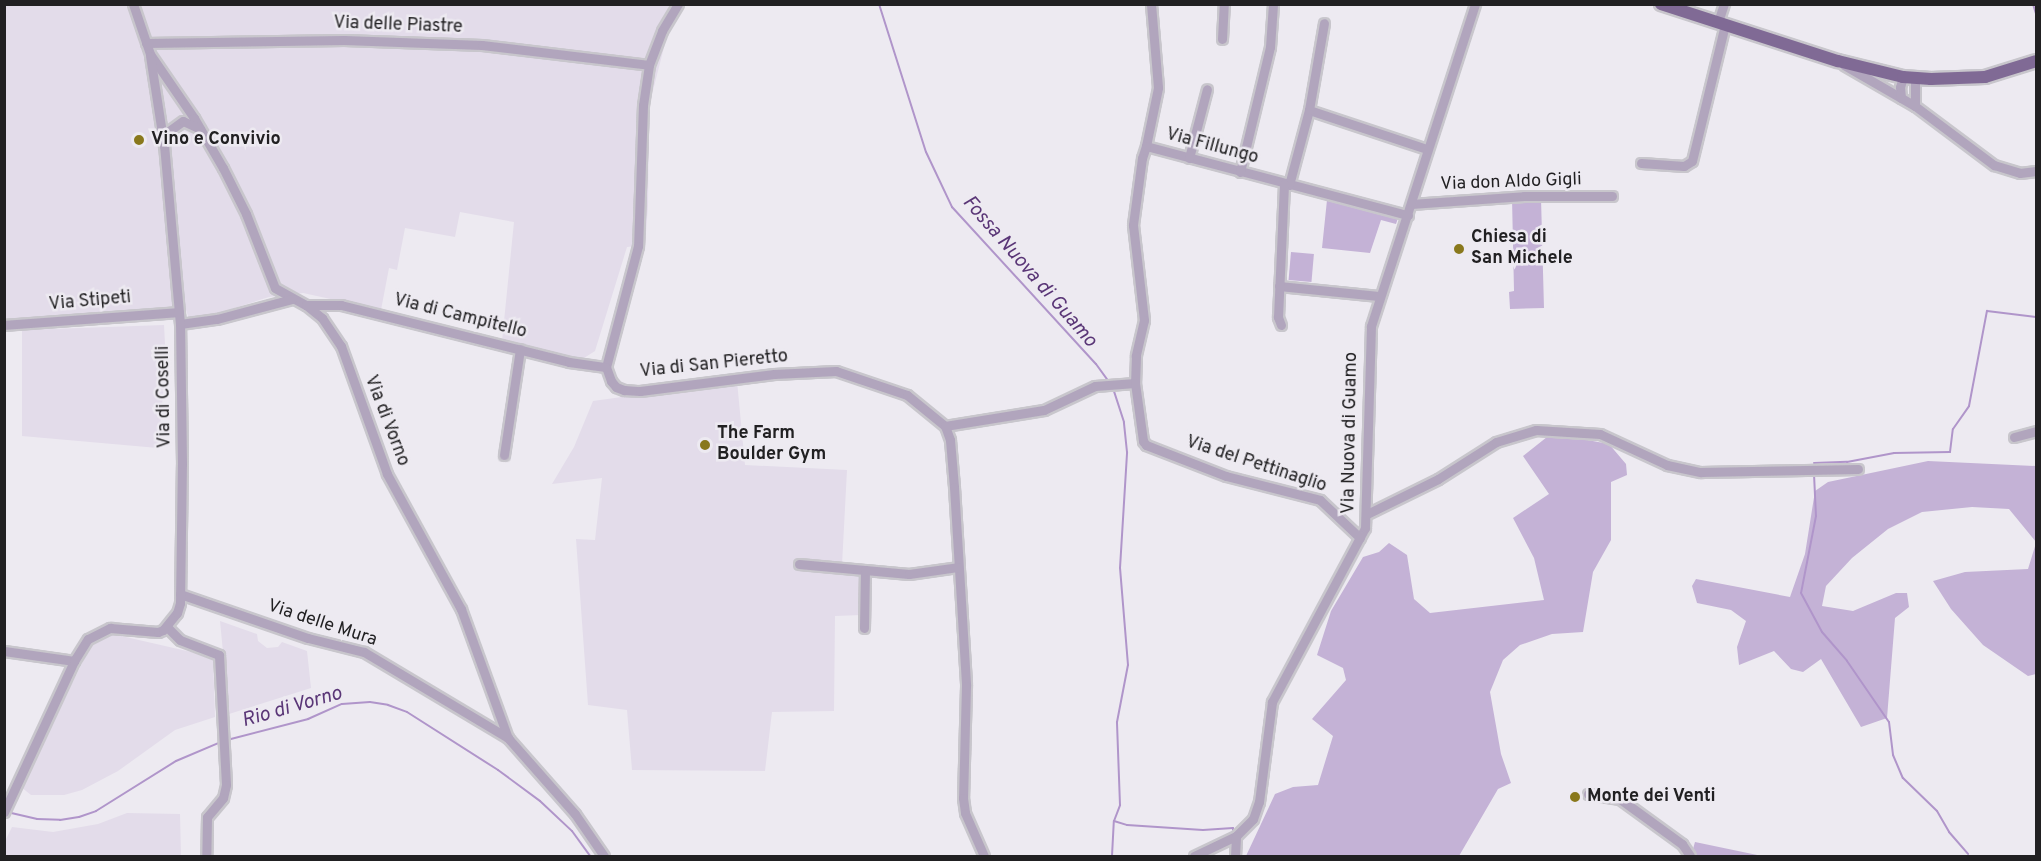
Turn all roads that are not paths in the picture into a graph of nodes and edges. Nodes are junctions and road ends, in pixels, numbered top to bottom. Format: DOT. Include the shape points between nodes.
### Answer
graph roads {
  1 [pos="133,4"];
  2 [pos="678,4"];
  3 [pos="1151,4"];
  4 [pos="1224,4"];
  5 [pos="1274,4"];
  6 [pos="1475,4"];
  7 [pos="1661,4"];
  8 [pos="1724,4"];
  9 [pos="1324,23"];
  10 [pos="1722,23"];
  11 [pos="1222,39"];
  12 [pos="146,43"];
  13 [pos="150,54"];
  14 [pos="2037,55"];
  15 [pos="2037,61"];
  16 [pos="1840,62"];
  17 [pos="648,65"];
  18 [pos="1974,76"];
  19 [pos="1909,78"];
  20 [pos="1207,89"];
  21 [pos="1901,98"];
  22 [pos="1915,106"];
  23 [pos="1309,110"];
  24 [pos="200,129"];
  25 [pos="164,146"];
  26 [pos="1146,146"];
  27 [pos="1427,149"];
  28 [pos="1189,158"];
  29 [pos="1641,163"];
  30 [pos="2037,171"];
  31 [pos="1240,172"];
  32 [pos="1287,184"];
  33 [pos="1611,196"];
  34 [pos="1411,204"];
  35 [pos="1408,215"];
  36 [pos="1279,286"];
  37 [pos="1379,296"];
  38 [pos="292,299"];
  39 [pos="306,305"];
  40 [pos="179,312"];
  41 [pos="180,324"];
  42 [pos="4,325"];
  43 [pos="1281,325"];
  44 [pos="520,349"];
  45 [pos="606,367"];
  46 [pos="1135,383"];
  47 [pos="945,426"];
  48 [pos="2037,431"];
  49 [pos="2014,437"];
  50 [pos="504,455"];
  51 [pos="1858,469"];
  52 [pos="1367,514"];
  53 [pos="1360,538"];
  54 [pos="799,564"];
  55 [pos="958,567"];
  56 [pos="865,570"];
  57 [pos="180,594"];
  58 [pos="167,627"];
  59 [pos="864,628"];
  60 [pos="4,651"];
  61 [pos="74,661"];
  62 [pos="508,738"];
  63 [pos="1588,794"];
  64 [pos="6,807"];
  65 [pos="1236,836"];
  66 [pos="206,856"];
  67 [pos="604,856"];
  68 [pos="984,856"];
  69 [pos="1194,856"];
  70 [pos="1235,856"];
  71 [pos="1690,856"];
  1 -- 12 [label="street, Via di Vorno"];
  2 -- 17 [label="street"];
  3 -- 26 [label="street, Via Fillungo" via="1158,88"];
  4 -- 11 [label="street"];
  5 -- 31 [label="street" via="1270,47"];
  6 -- 27 [label="street, Via Nuova di Guamo"];
  7 -- 10 [label="main road"];
  8 -- 10 [label="street"];
  9 -- 23 [label="street"];
  10 -- 16 [label="main road"];
  10 -- 29 [label="street" via="1692,161 1684,166"];
  12 -- 13 [label="street, Via di Vorno"];
  12 -- 17 [label="street, Via delle Piastre" via="344,40 470,45"];
  13 -- 24 [label="street, Via di Vorno"];
  13 -- 25 [label="street, Via di Coselli"];
  14 -- 18 [label="main road"];
  15 -- 18 [label="main road" via="1999,74"];
  16 -- 19 [label="main road"];
  16 -- 21 [label="street"];
  17 -- 45 [label="street" via="638,246"];
  18 -- 19 [label="main road"];
  19 -- 21 [label="street" via="1900,87"];
  19 -- 22 [label="street"];
  20 -- 28 [label="street"];
  21 -- 22 [label="street"];
  22 -- 30 [label="street" via="1994,165 2020,173"];
  23 -- 27 [label="street"];
  23 -- 32 [label="street"];
  24 -- 25 [label="street" via="183,122 175,125"];
  24 -- 38 [label="street, Via di Vorno" via="246,214 269,279 274,288"];
  25 -- 40 [label="street, Via di Coselli"];
  26 -- 28 [label="street, Via Fillungo"];
  26 -- 46 [label="street, Via del Pettinaglio" via="1134,217 1143,320"];
  27 -- 34 [label="street, Via Nuova di Guamo"];
  28 -- 31 [label="street, Via Fillungo"];
  31 -- 32 [label="street, Via Fillungo"];
  32 -- 35 [label="street, Via Fillungo"];
  32 -- 36 [label="street"];
  33 -- 34 [label="street, Via don Aldo Gigli" via="1524,196"];
  34 -- 35 [label="street, Via Nuova di Guamo"];
  35 -- 37 [label="street, Via Nuova di Guamo"];
  36 -- 37 [label="street"];
  36 -- 43 [label="street"];
  37 -- 52 [label="street, Via Nuova di Guamo" via="1369,344"];
  38 -- 39 [label="street, Via di Vorno"];
  38 -- 41 [label="street"];
  39 -- 44 [label="street, Via di Campitello" via="341,304"];
  39 -- 62 [label="street, Via di Vorno" via="322,318 340,346 387,474 461,609"];
  40 -- 41 [label="street, Via di Coselli"];
  40 -- 42 [label="street, Via Stipeti"];
  41 -- 57 [label="street, Via di Coselli"];
  44 -- 45 [label="street, Via di Campitello"];
  44 -- 50 [label="street"];
  45 -- 47 [label="street, Via di San Pieretto" via="616,387 632,391 774,374 836,371 907,395"];
  46 -- 47 [label="street" via="1095,386 1044,410"];
  46 -- 53 [label="street, Via del Pettinaglio" via="1139,432 1146,445 1226,476 1320,500"];
  47 -- 55 [label="street" via="950,440"];
  48 -- 49 [label="street"];
  51 -- 52 [label="street" via="1701,472 1667,465 1600,434 1536,430 1496,442 1438,479"];
  52 -- 53 [label="street, Via Nuova di Guamo"];
  53 -- 65 [label="street, Via Nuova di Guamo" via="1272,702 1259,802 1253,819"];
  54 -- 56 [label="street"];
  55 -- 56 [label="street" via="909,574"];
  55 -- 68 [label="street" via="966,686 963,798 965,813"];
  56 -- 59 [label="street"];
  57 -- 58 [label="street, Via di Coselli" via="177,613"];
  57 -- 62 [label="street, Via delle Mura" via="308,638 364,652"];
  58 -- 61 [label="street" via="158,632 103,629 88,639"];
  58 -- 66 [label="street" via="180,640 219,655 226,793 207,817"];
  60 -- 61 [label="street"];
  61 -- 64 [label="street"];
  62 -- 67 [label="street, Via di Vorno" via="575,814"];
  63 -- 71 [label="street" via="1620,799 1682,844"];
  65 -- 69 [label="street, Via Nuova di Guamo"];
  65 -- 70 [label="street"];
}
